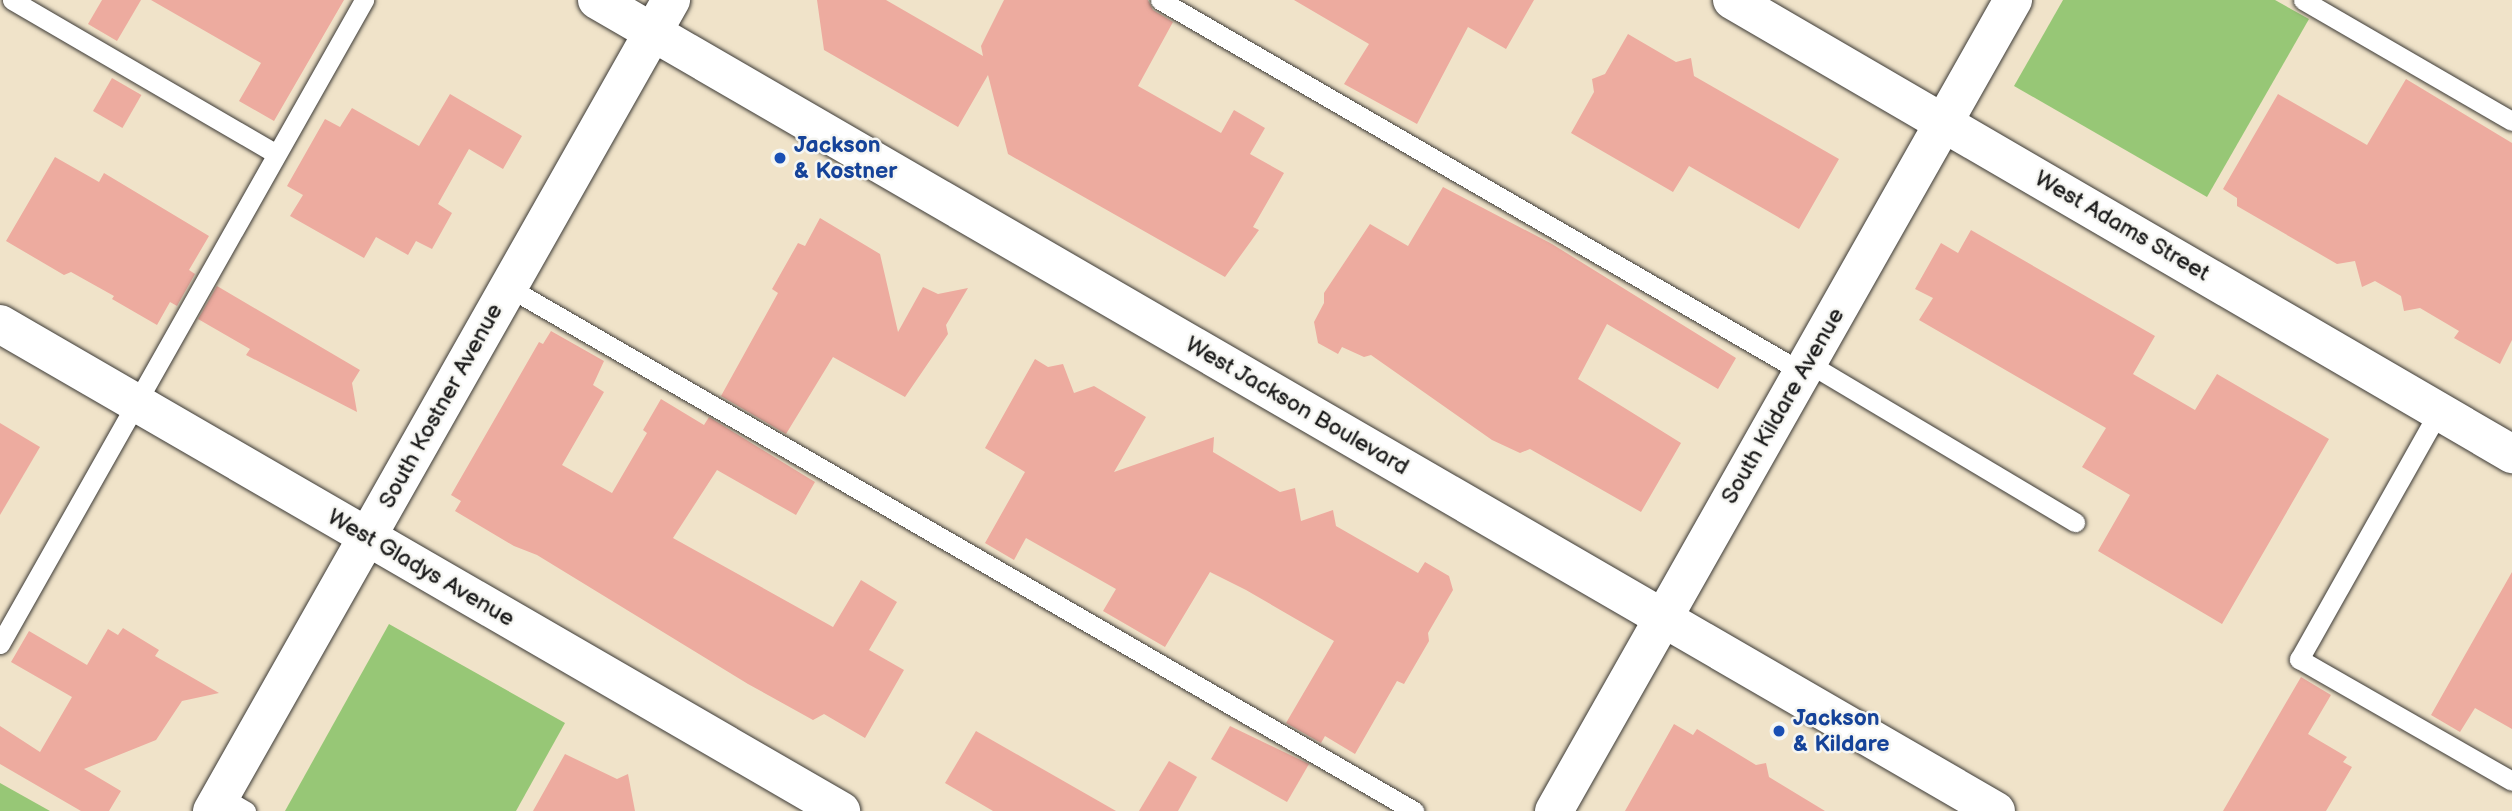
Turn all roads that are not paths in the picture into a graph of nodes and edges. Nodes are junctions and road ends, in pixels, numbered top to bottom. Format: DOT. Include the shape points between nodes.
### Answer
graph roads {
  1 [pos="12,0"];
  2 [pos="364,0"];
  3 [pos="597,0"];
  4 [pos="1160,0"];
  5 [pos="1732,0"];
  6 [pos="2013,0"];
  7 [pos="2303,0"];
  8 [pos="662,16"];
  9 [pos="2512,121"];
  10 [pos="1943,123"];
  11 [pos="277,153"];
  12 [pos="508,287"];
  13 [pos="0,324"];
  14 [pos="1805,367"];
  15 [pos="135,403"];
  16 [pos="2439,411"];
  17 [pos="2512,454"];
  18 [pos="2075,523"];
  19 [pos="367,537"];
  20 [pos="1663,618"];
  21 [pos="0,644"];
  22 [pos="2512,781"];
  23 [pos="226,806"];
  24 [pos="841,811"];
  25 [pos="1414,811"];
  26 [pos="1554,811"];
  27 [pos="1996,811"];
  1 -- 11 [label="lane"];
  2 -- 11 [label="lane"];
  3 -- 8 [label="street, West Jackson Boulevard"];
  4 -- 14 [label="lane"];
  5 -- 10 [label="street, West Adams Street"];
  6 -- 10 [label="street, South Kildare Avenue"];
  7 -- 9 [label="lane"];
  8 -- 12 [label="street, South Kostner Avenue"];
  8 -- 20 [label="street, West Jackson Boulevard"];
  10 -- 14 [label="street, South Kildare Avenue"];
  10 -- 16 [label="street, West Adams Street"];
  11 -- 15 [label="lane"];
  12 -- 19 [label="street, South Kostner Avenue"];
  12 -- 25 [label="lane"];
  13 -- 15 [label="street, West Gladys Avenue"];
  14 -- 18 [label="lane"];
  14 -- 20 [label="street, South Kildare Avenue"];
  15 -- 19 [label="street, West Gladys Avenue"];
  15 -- 21 [label="lane"];
  16 -- 17 [label="street, West Adams Street"];
  16 -- 22 [label="lane" via="2299,659"];
  19 -- 23 [label="street, South Kostner Avenue"];
  19 -- 24 [label="street, West Gladys Avenue"];
  20 -- 26 [label="street, South Kildare Avenue"];
  20 -- 27 [label="street, West Jackson Boulevard"];
}
